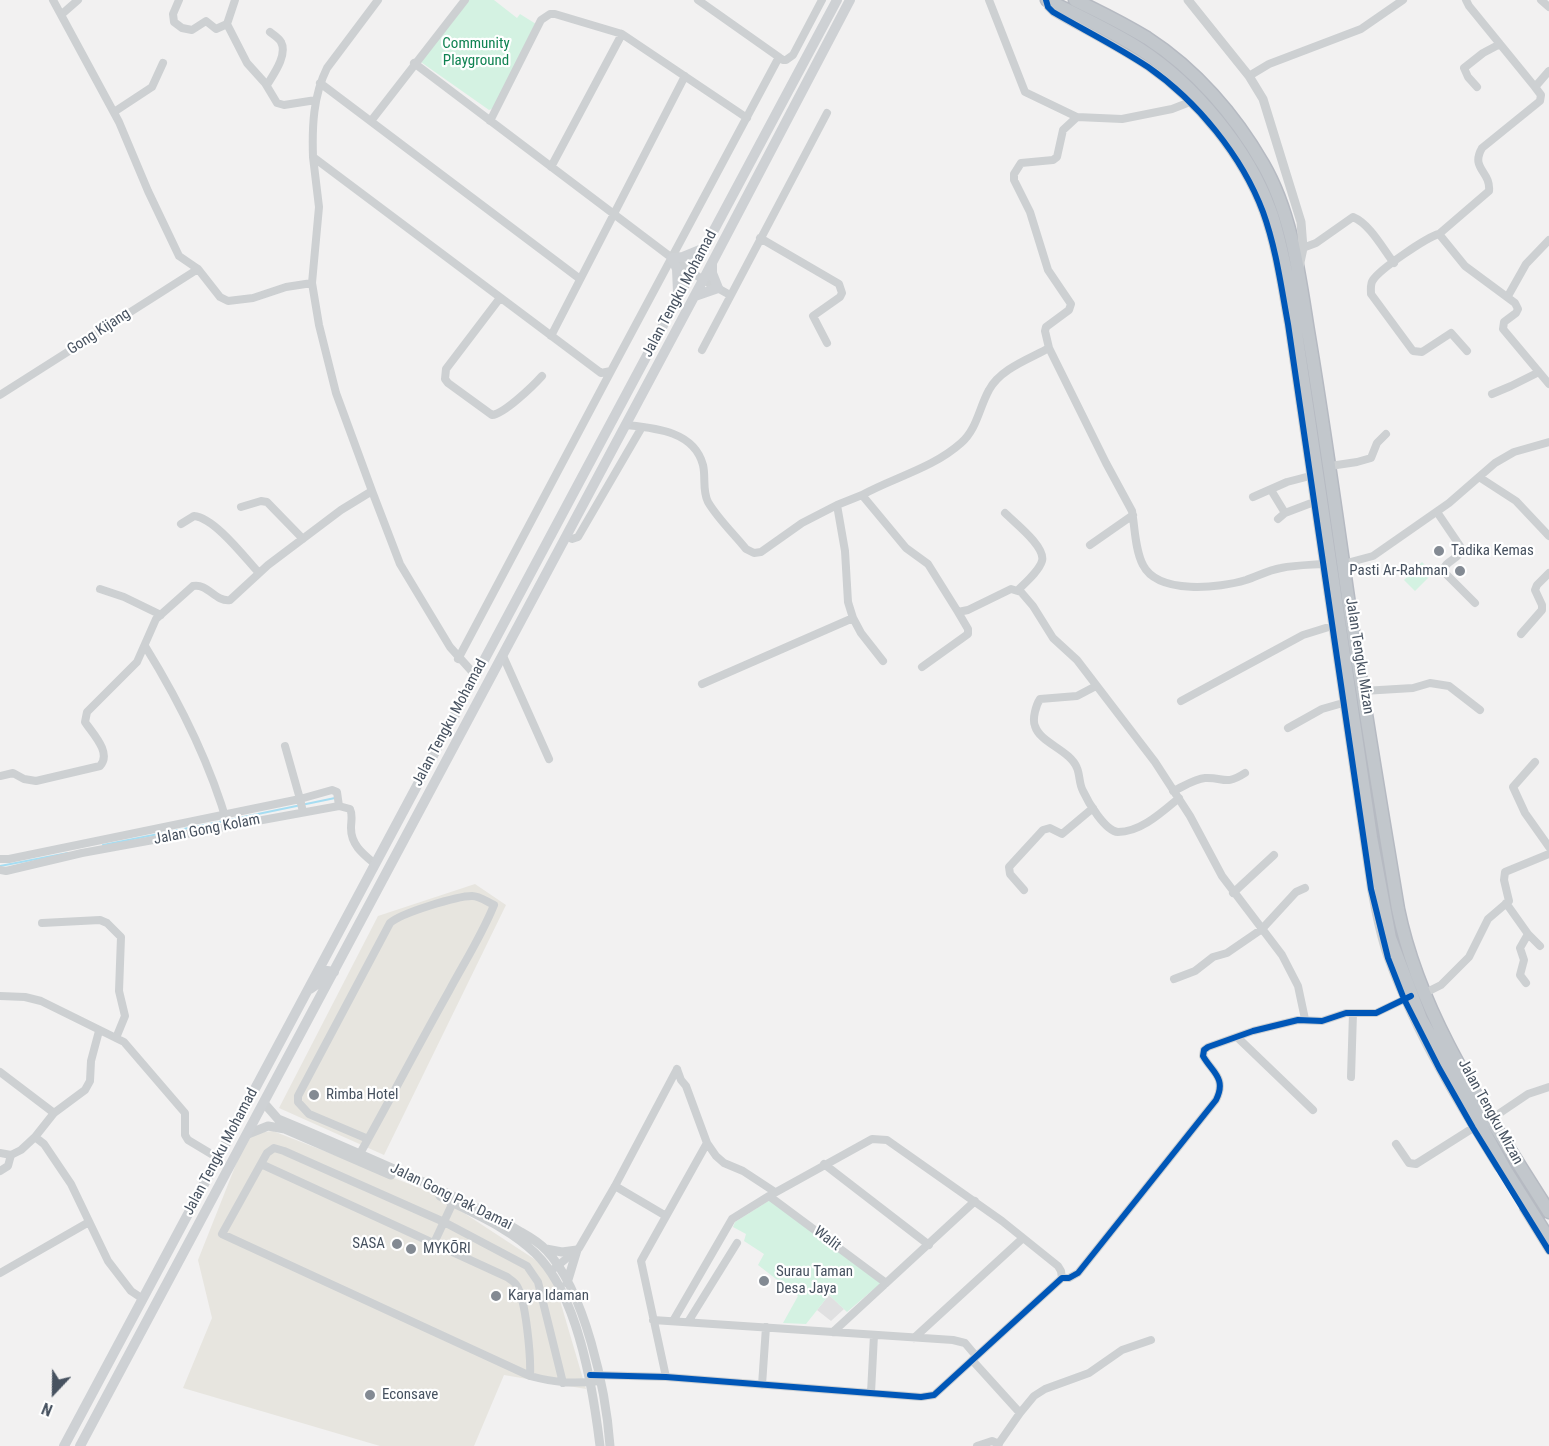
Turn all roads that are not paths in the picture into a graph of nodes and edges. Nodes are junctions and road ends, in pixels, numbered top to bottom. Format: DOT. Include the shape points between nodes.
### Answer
graph roads {
  1 [pos="53,0"];
  2 [pos="78,0"];
  3 [pos="178,0"];
  4 [pos="235,0"];
  5 [pos="378,0"];
  6 [pos="465,0"];
  7 [pos="698,0"];
  8 [pos="822,0"];
  9 [pos="837,0"];
  10 [pos="850,0"];
  11 [pos="989,0"];
  12 [pos="1047,0"];
  13 [pos="1075,0"];
  14 [pos="1188,0"];
  15 [pos="1402,0"];
  16 [pos="1466,0"];
  17 [pos="1541,0"];
  18 [pos="1549,7"];
  19 [pos="62,14"];
  20 [pos="226,24"];
  21 [pos="270,32"];
  22 [pos="622,34"];
  23 [pos="1500,44"];
  24 [pos="779,57"];
  25 [pos="164,63"];
  26 [pos="414,63"];
  27 [pos="1549,71"];
  28 [pos="685,76"];
  29 [pos="1249,76"];
  30 [pos="320,83"];
  31 [pos="267,85"];
  32 [pos="1477,87"];
  33 [pos="1535,87"];
  34 [pos="316,100"];
  35 [pos="1190,102"];
  36 [pos="114,112"];
  37 [pos="826,113"];
  38 [pos="1077,117"];
  39 [pos="747,118"];
  40 [pos="371,121"];
  41 [pos="490,121"];
  42 [pos="313,157"];
  43 [pos="551,167"];
  44 [pos="614,214"];
  45 [pos="1439,234"];
  46 [pos="760,238"];
  47 [pos="1549,240"];
  48 [pos="705,248"];
  49 [pos="1298,249"];
  50 [pos="672,258"];
  51 [pos="712,262"];
  52 [pos="1394,263"];
  53 [pos="198,269"];
  54 [pos="692,272"];
  55 [pos="580,279"];
  56 [pos="703,280"];
  57 [pos="312,284"];
  58 [pos="718,288"];
  59 [pos="730,295"];
  60 [pos="695,296"];
  61 [pos="1508,296"];
  62 [pos="500,298"];
  63 [pos="677,299"];
  64 [pos="551,336"];
  65 [pos="827,343"];
  66 [pos="1049,348"];
  67 [pos="702,350"];
  68 [pos="1467,351"];
  69 [pos="611,371"];
  70 [pos="1539,372"];
  71 [pos="542,376"];
  72 [pos="1549,384"];
  73 [pos="1492,394"];
  74 [pos="0,395"];
  75 [pos="626,425"];
  76 [pos="642,427"];
  77 [pos="1386,434"];
  78 [pos="1549,442"];
  79 [pos="1330,466"];
  80 [pos="1310,476"];
  81 [pos="1479,477"];
  82 [pos="1271,490"];
  83 [pos="372,491"];
  84 [pos="862,495"];
  85 [pos="1253,497"];
  86 [pos="1314,502"];
  87 [pos="837,505"];
  88 [pos="241,507"];
  89 [pos="1437,512"];
  90 [pos="1005,513"];
  91 [pos="1286,513"];
  92 [pos="1133,515"];
  93 [pos="1278,519"];
  94 [pos="181,524"];
  95 [pos="566,536"];
  96 [pos="1549,536"];
  97 [pos="303,539"];
  98 [pos="1090,545"];
  99 [pos="1323,564"];
  100 [pos="1343,564"];
  101 [pos="259,573"];
  102 [pos="1549,573"];
  103 [pos="100,589"];
  104 [pos="1018,590"];
  105 [pos="1475,603"];
  106 [pos="958,612"];
  107 [pos="161,615"];
  108 [pos="853,618"];
  109 [pos="1332,626"];
  110 [pos="1521,634"];
  111 [pos="145,646"];
  112 [pos="503,656"];
  113 [pos="458,659"];
  114 [pos="883,661"];
  115 [pos="922,667"];
  116 [pos="476,676"];
  117 [pos="702,684"];
  118 [pos="1096,686"];
  119 [pos="1363,691"];
  120 [pos="1181,701"];
  121 [pos="1343,703"];
  122 [pos="1480,710"];
  123 [pos="1288,728"];
  124 [pos="285,746"];
  125 [pos="549,759"];
  126 [pos="1535,762"];
  127 [pos="1245,773"];
  128 [pos="0,776"];
  129 [pos="1173,790"];
  130 [pos="1179,798"];
  131 [pos="338,801"];
  132 [pos="302,805"];
  133 [pos="1093,808"];
  134 [pos="226,821"];
  135 [pos="1549,847"];
  136 [pos="1549,854"];
  137 [pos="1274,855"];
  138 [pos="0,859"];
  139 [pos="23,861"];
  140 [pos="375,864"];
  141 [pos="0,870"];
  142 [pos="1305,888"];
  143 [pos="1024,890"];
  144 [pos="1233,893"];
  145 [pos="1506,903"];
  146 [pos="42,923"];
  147 [pos="1262,929"];
  148 [pos="1528,934"];
  149 [pos="1540,946"];
  150 [pos="334,972"];
  151 [pos="1174,980"];
  152 [pos="1526,983"];
  153 [pos="308,990"];
  154 [pos="0,996"];
  155 [pos="1413,996"];
  156 [pos="1353,1013"];
  157 [pos="1305,1019"];
  158 [pos="99,1030"];
  159 [pos="1237,1037"];
  160 [pos="116,1038"];
  161 [pos="0,1072"];
  162 [pos="1351,1077"];
  163 [pos="1549,1087"];
  164 [pos="264,1103"];
  165 [pos="1313,1110"];
  166 [pos="54,1113"];
  167 [pos="1491,1119"];
  168 [pos="1473,1128"];
  169 [pos="248,1134"];
  170 [pos="35,1137"];
  171 [pos="368,1139"];
  172 [pos="707,1143"];
  173 [pos="1396,1144"];
  174 [pos="0,1153"];
  175 [pos="11,1155"];
  176 [pos="358,1157"];
  177 [pos="218,1158"];
  178 [pos="261,1164"];
  179 [pos="824,1164"];
  180 [pos="0,1171"];
  181 [pos="615,1186"];
  182 [pos="772,1194"];
  183 [pos="454,1200"];
  184 [pos="975,1201"];
  185 [pos="1549,1212"];
  186 [pos="666,1216"];
  187 [pos="89,1222"];
  188 [pos="444,1222"];
  189 [pos="1023,1239"];
  190 [pos="1549,1239"];
  191 [pos="434,1244"];
  192 [pos="737,1244"];
  193 [pos="929,1245"];
  194 [pos="546,1249"];
  195 [pos="577,1250"];
  196 [pos="1549,1251"];
  197 [pos="555,1268"];
  198 [pos="0,1273"];
  199 [pos="1062,1278"];
  200 [pos="567,1283"];
  201 [pos="886,1283"];
  202 [pos="142,1299"];
  203 [pos="157,1305"];
  204 [pos="653,1320"];
  205 [pos="673,1321"];
  206 [pos="688,1322"];
  207 [pos="766,1327"];
  208 [pos="833,1332"];
  209 [pos="874,1335"];
  210 [pos="914,1338"];
  211 [pos="1150,1340"];
  212 [pos="974,1358"];
  213 [pos="530,1376"];
  214 [pos="666,1377"];
  215 [pos="595,1378"];
  216 [pos="563,1383"];
  217 [pos="762,1385"];
  218 [pos="871,1393"];
  219 [pos="1020,1413"];
  220 [pos="998,1445"];
  221 [pos="64,1446"];
  222 [pos="80,1446"];
  223 [pos="600,1446"];
  224 [pos="610,1446"];
  225 [pos="977,1446"];
  1 -- 19 [label="street"];
  2 -- 19 [label="street"];
  3 -- 20 [label="street" via="174,22 185,30 206,21 216,29"];
  4 -- 20 [label="street"];
  5 -- 30 [label="street"];
  6 -- 26 [label="street"];
  7 -- 24 [label="street"];
  8 -- 24 [label="street" via="793,55 786,60"];
  9 -- 48 [label="main road, Jalan Tengku Mohamad"];
  10 -- 51 [label="main road, Jalan Tengku Mohamad"];
  11 -- 38 [label="street" via="1025,92"];
  12 -- 35 [label="street" via="1053,12 1146,66"];
  12 -- 155 [label="highway, Jalan Tengku Mizan" via="1142,50 1178,78 1224,129 1270,209 1289,285 1371,837 1390,938"];
  13 -- 49 [label="highway, Jalan Tengku Mizan" via="1150,40 1225,106 1264,165"];
  14 -- 29 [label="street"];
  15 -- 29 [label="street" via="1361,29 1269,64"];
  16 -- 23 [label="street"];
  17 -- 18 [label="street"];
  19 -- 36 [label="street"];
  20 -- 31 [label="street" via="247,63"];
  21 -- 31 [label="street" via="281,42 282,49"];
  22 -- 28 [label="street"];
  22 -- 41 [label="street" via="555,14 544,18"];
  22 -- 43 [label="street"];
  23 -- 32 [label="street" via="1464,68"];
  23 -- 33 [label="street"];
  24 -- 39 [label="street"];
  25 -- 36 [label="street" via="152,87"];
  26 -- 40 [label="street"];
  26 -- 41 [label="street"];
  27 -- 33 [label="street"];
  28 -- 39 [label="street"];
  28 -- 44 [label="street"];
  29 -- 49 [label="street" via="1263,99 1301,222"];
  30 -- 34 [label="street"];
  30 -- 40 [label="street"];
  31 -- 34 [label="street" via="274,101 281,105"];
  33 -- 45 [label="street" via="1540,101 1482,148 1478,156 1477,163 1490,183 1489,191"];
  34 -- 42 [label="street"];
  35 -- 38 [label="street" via="1122,119"];
  35 -- 80 [label="street" via="1224,141 1263,214 1286,313"];
  36 -- 53 [label="street" via="179,255"];
  37 -- 46 [label="street"];
  38 -- 66 [label="street" via="1063,130 1057,157 1022,163 1014,174 1048,270 1071,304 1069,310 1046,327"];
  39 -- 50 [label="street"];
  40 -- 55 [label="street"];
  41 -- 43 [label="street"];
  42 -- 57 [label="street" via="319,207"];
  42 -- 62 [label="street"];
  43 -- 44 [label="street"];
  44 -- 50 [label="street"];
  44 -- 55 [label="street"];
  45 -- 52 [label="street" via="1426,238"];
  45 -- 61 [label="street" via="1466,266"];
  46 -- 59 [label="street"];
  46 -- 65 [label="street" via="839,284 840,297 813,316"];
  47 -- 61 [label="street" via="1526,264"];
  48 -- 50 [label="main road"];
  48 -- 54 [label="main road, Jalan Tengku Mohamad"];
  49 -- 52 [label="street" via="1316,243 1353,217 1368,229"];
  49 -- 79 [label="highway, Jalan Tengku Mizan" via="1298,273"];
  50 -- 54 [label="street"];
  50 -- 63 [label="main road" via="677,269"];
  50 -- 69 [label="street"];
  51 -- 56 [label="main road, Jalan Tengku Mohamad"];
  51 -- 58 [label="main road"];
  52 -- 68 [label="street" via="1372,280 1371,294 1408,346 1422,352 1451,333"];
  53 -- 57 [label="street" via="220,297 228,301"];
  53 -- 74 [label="street, Gong Kijang"];
  54 -- 56 [label="street"];
  54 -- 63 [label="main road, Jalan Tengku Mohamad"];
  55 -- 64 [label="street"];
  56 -- 58 [label="street"];
  56 -- 60 [label="main road, Jalan Tengku Mohamad"];
  57 -- 83 [label="street" via="336,393"];
  58 -- 59 [label="street"];
  58 -- 60 [label="main road"];
  59 -- 67 [label="street"];
  60 -- 75 [label="main road, Jalan Tengku Mohamad"];
  61 -- 70 [label="street" via="1518,309 1504,322 1503,329"];
  62 -- 64 [label="street"];
  62 -- 71 [label="street" via="446,369 445,379 492,415 501,413"];
  63 -- 116 [label="main road, Jalan Tengku Mohamad"];
  64 -- 69 [label="street" via="601,373"];
  66 -- 84 [label="street" via="1002,375 990,389 974,429 961,443 939,459"];
  66 -- 92 [label="street"];
  69 -- 113 [label="street"];
  70 -- 72 [label="street"];
  70 -- 73 [label="street"];
  75 -- 76 [label="street"];
  75 -- 95 [label="main road, Jalan Tengku Mohamad"];
  76 -- 87 [label="street" via="668,431 696,450 704,468 709,503 746,549 754,553"];
  76 -- 95 [label="street" via="578,537"];
  77 -- 79 [label="street" via="1371,458"];
  78 -- 81 [label="street" via="1514,452"];
  79 -- 100 [label="highway, Jalan Tengku Mizan"];
  80 -- 82 [label="street"];
  80 -- 86 [label="street"];
  81 -- 89 [label="street"];
  81 -- 96 [label="street" via="1516,501"];
  82 -- 85 [label="street"];
  82 -- 91 [label="street"];
  83 -- 97 [label="street"];
  83 -- 113 [label="street" via="400,564"];
  84 -- 87 [label="street"];
  84 -- 106 [label="street" via="906,548 928,564"];
  86 -- 91 [label="street"];
  86 -- 99 [label="street"];
  87 -- 108 [label="street"];
  88 -- 97 [label="street" via="267,502"];
  89 -- 100 [label="street" via="1373,556"];
  89 -- 105 [label="street" via="1461,551 1444,565 1443,571"];
  90 -- 104 [label="street" via="1042,555 1037,569"];
  91 -- 93 [label="street"];
  92 -- 98 [label="street"];
  92 -- 99 [label="street" via="1142,564 1152,575 1177,586 1239,582 1284,567"];
  94 -- 101 [label="street" via="194,516 203,518"];
  95 -- 112 [label="main road, Jalan Tengku Mohamad"];
  97 -- 101 [label="street"];
  99 -- 109 [label="street"];
  100 -- 119 [label="highway, Jalan Tengku Mizan"];
  101 -- 107 [label="street" via="230,600 221,600 200,586 193,586"];
  102 -- 110 [label="street" via="1535,590 1542,610"];
  103 -- 107 [label="street"];
  104 -- 106 [label="street" via="1011,589"];
  104 -- 118 [label="street" via="1053,638 1077,660"];
  106 -- 115 [label="street" via="968,634"];
  107 -- 111 [label="street"];
  108 -- 114 [label="street"];
  108 -- 117 [label="street"];
  109 -- 120 [label="street" via="1303,635"];
  109 -- 121 [label="street"];
  111 -- 128 [label="street" via="132,667 85,717 104,751 100,766 36,781 13,773"];
  111 -- 134 [label="street" via="190,728"];
  112 -- 125 [label="street"];
  112 -- 150 [label="main road, Jalan Tengku Mohamad"];
  113 -- 116 [label="street"];
  116 -- 140 [label="main road, Jalan Tengku Mohamad"];
  118 -- 129 [label="street"];
  118 -- 133 [label="street" via="1077,696 1040,699 1034,721 1037,730 1076,766 1082,790"];
  119 -- 122 [label="street" via="1431,683 1449,686"];
  119 -- 155 [label="highway, Jalan Tengku Mizan"];
  121 -- 123 [label="street" via="1322,708"];
  121 -- 155 [label="street" via="1371,889 1388,958"];
  124 -- 132 [label="street"];
  126 -- 135 [label="street" via="1513,788"];
  127 -- 129 [label="street" via="1228,781 1201,779"];
  129 -- 130 [label="street"];
  130 -- 133 [label="street" via="1141,826 1118,832 1109,828"];
  130 -- 144 [label="street"];
  131 -- 132 [label="street, Jalan Gong Kolam"];
  131 -- 132 [label="street" via="332,790"];
  131 -- 140 [label="street" via="352,813 355,846"];
  132 -- 134 [label="street"];
  132 -- 134 [label="street, Jalan Gong Kolam"];
  133 -- 143 [label="street" via="1062,834 1046,828 1009,867"];
  134 -- 139 [label="street"];
  136 -- 145 [label="street" via="1505,872 1509,897"];
  137 -- 144 [label="street"];
  138 -- 139 [label="street"];
  139 -- 141 [label="street"];
  140 -- 153 [label="main road, Jalan Tengku Mohamad"];
  142 -- 147 [label="street" via="1296,892"];
  144 -- 147 [label="street"];
  145 -- 148 [label="street"];
  145 -- 155 [label="street" via="1488,919 1469,957 1441,985"];
  146 -- 160 [label="street" via="104,921 121,937 119,992 125,1016"];
  147 -- 151 [label="street" via="1227,953"];
  147 -- 157 [label="street" via="1296,980"];
  148 -- 149 [label="street"];
  148 -- 152 [label="street" via="1520,948 1524,960 1520,975"];
  150 -- 153 [label="main road" via="327,971"];
  150 -- 164 [label="main road, Jalan Tengku Mohamad"];
  153 -- 177 [label="main road, Jalan Tengku Mohamad"];
  154 -- 158 [label="street" via="41,1001"];
  155 -- 156 [label="street" via="1376,1013"];
  155 -- 167 [label="highway, Jalan Tengku Mizan" via="1458,1061"];
  155 -- 168 [label="street" via="1439,1068"];
  155 -- 190 [label="highway, Jalan Tengku Mizan" via="1420,1019"];
  156 -- 157 [label="street" via="1322,1022"];
  156 -- 162 [label="street"];
  157 -- 159 [label="street"];
  158 -- 160 [label="street"];
  158 -- 166 [label="street" via="90,1081 85,1090"];
  159 -- 165 [label="street"];
  159 -- 199 [label="street" via="1203,1052 1220,1082 1216,1100 1078,1273"];
  160 -- 177 [label="street" via="130,1048 185,1113 188,1140"];
  161 -- 166 [label="street"];
  163 -- 167 [label="street" via="1528,1094"];
  164 -- 169 [label="main road, Jalan Tengku Mohamad"];
  164 -- 176 [label="street, Jalan Gong Pak Damai" via="278,1119"];
  166 -- 170 [label="street"];
  167 -- 185 [label="highway, Jalan Tengku Mizan"];
  168 -- 173 [label="street" via="1416,1164 1409,1163"];
  168 -- 196 [label="street"];
  169 -- 176 [label="street, Jalan Gong Pak Damai" via="268,1126 285,1129"];
  169 -- 203 [label="main road, Jalan Tengku Mohamad"];
  170 -- 175 [label="street"];
  170 -- 187 [label="street" via="71,1184"];
  171 -- 171 [label="street" via="309,1114 298,1102 298,1096 386,930 399,916 466,896 478,897 494,905"];
  171 -- 176 [label="street"];
  172 -- 181 [label="street" via="677,1069"];
  172 -- 182 [label="street, Walit" via="720,1160 744,1171"];
  172 -- 186 [label="street"];
  174 -- 175 [label="street"];
  175 -- 180 [label="street" via="8,1166"];
  176 -- 183 [label="street, Jalan Gong Pak Damai"];
  177 -- 202 [label="main road, Jalan Tengku Mohamad"];
  178 -- 188 [label="street" via="271,1149 277,1149"];
  178 -- 191 [label="street"];
  178 -- 213 [label="street" via="222,1234"];
  179 -- 182 [label="street"];
  179 -- 184 [label="street" via="872,1139 887,1140"];
  179 -- 193 [label="street"];
  181 -- 186 [label="street"];
  181 -- 195 [label="street"];
  182 -- 201 [label="street, Walit"];
  182 -- 205 [label="street" via="732,1219"];
  183 -- 188 [label="street"];
  183 -- 194 [label="street, Jalan Gong Pak Damai" via="502,1220"];
  183 -- 197 [label="street, Jalan Gong Pak Damai" via="509,1233"];
  184 -- 189 [label="street"];
  184 -- 193 [label="street"];
  186 -- 204 [label="street" via="641,1261"];
  187 -- 198 [label="street"];
  187 -- 202 [label="street" via="108,1261"];
  188 -- 191 [label="street"];
  188 -- 216 [label="street" via="519,1260 533,1272"];
  189 -- 199 [label="street" via="1058,1266"];
  189 -- 210 [label="street"];
  191 -- 213 [label="street" via="517,1285 531,1358"];
  192 -- 206 [label="street"];
  193 -- 201 [label="street"];
  194 -- 195 [label="street"];
  194 -- 197 [label="street, Jalan Gong Pak Damai"];
  195 -- 197 [label="street"];
  195 -- 200 [label="street"];
  197 -- 200 [label="street, Jalan Gong Pak Damai"];
  197 -- 215 [label="street"];
  199 -- 212 [label="street"];
  200 -- 215 [label="street, Jalan Gong Pak Damai" via="580,1308"];
  201 -- 208 [label="street"];
  202 -- 203 [label="main road"];
  202 -- 221 [label="main road, Jalan Tengku Mohamad"];
  203 -- 222 [label="main road, Jalan Tengku Mohamad"];
  204 -- 205 [label="street"];
  204 -- 214 [label="street"];
  205 -- 206 [label="street"];
  206 -- 207 [label="street"];
  207 -- 208 [label="street"];
  207 -- 217 [label="street"];
  208 -- 209 [label="street"];
  209 -- 210 [label="street"];
  209 -- 218 [label="street"];
  210 -- 212 [label="street" via="964,1343"];
  211 -- 219 [label="street" via="1122,1350 1089,1373 1045,1389"];
  212 -- 218 [label="street" via="934,1395"];
  212 -- 219 [label="street"];
  213 -- 216 [label="street"];
  214 -- 215 [label="street"];
  214 -- 217 [label="street"];
  215 -- 216 [label="street"];
  215 -- 223 [label="street"];
  215 -- 224 [label="street, Jalan Gong Pak Damai"];
  217 -- 218 [label="street"];
  219 -- 220 [label="street"];
  220 -- 225 [label="street" via="992,1441"];
}
